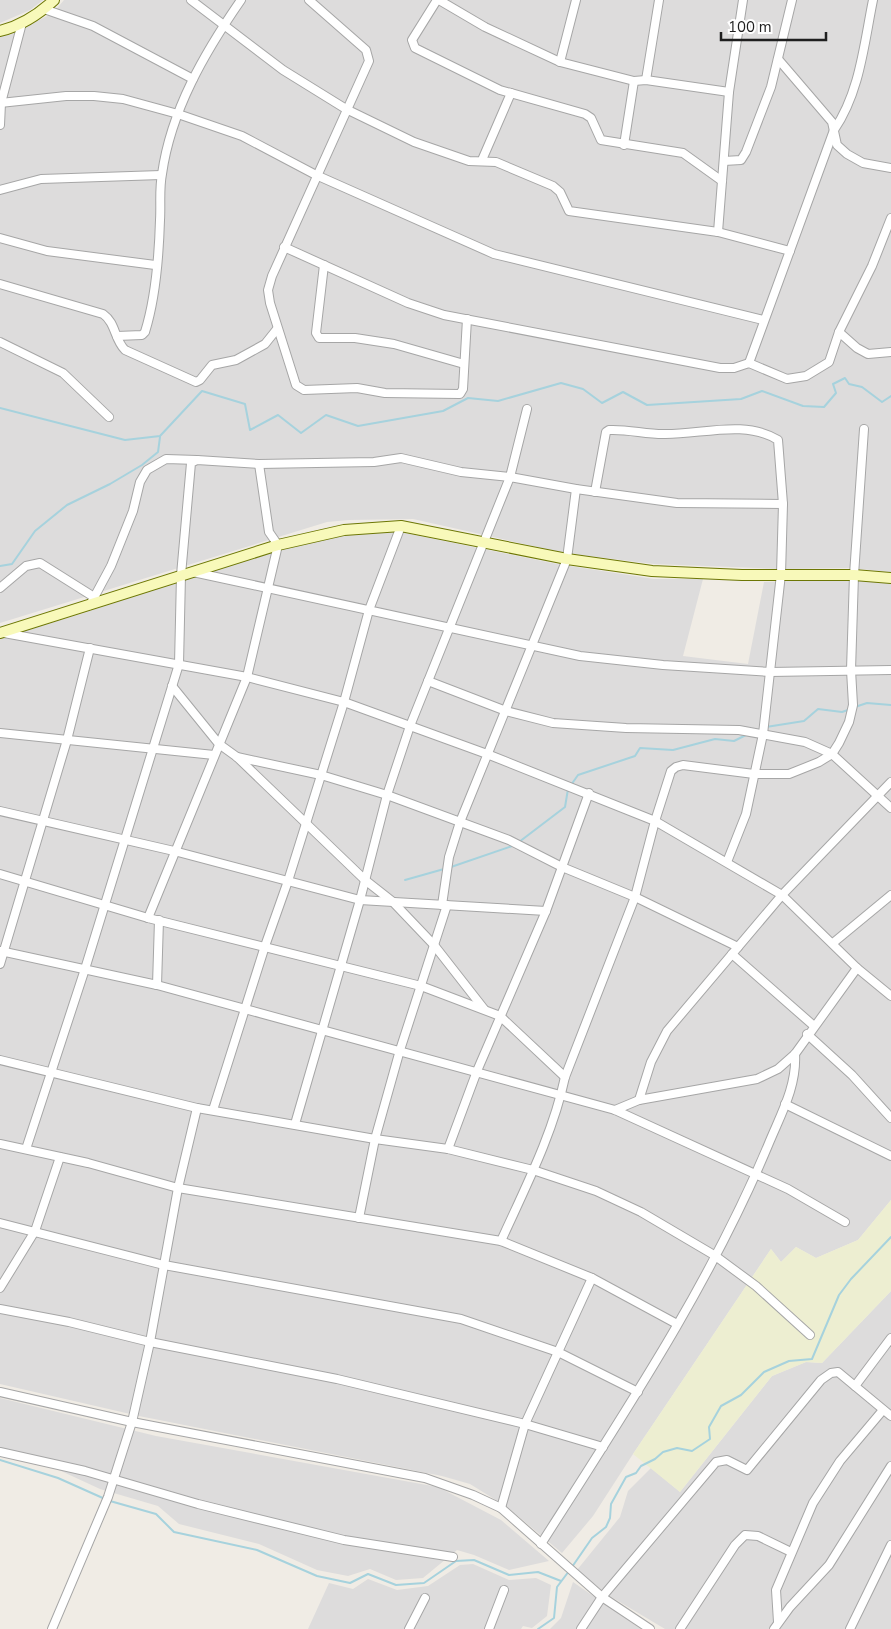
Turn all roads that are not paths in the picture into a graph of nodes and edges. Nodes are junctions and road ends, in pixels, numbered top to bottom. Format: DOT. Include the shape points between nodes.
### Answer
graph roads {
  1 [pos="54,0"];
  2 [pos="191,0"];
  3 [pos="242,0"];
  4 [pos="309,0"];
  5 [pos="438,0"];
  6 [pos="576,0"];
  7 [pos="659,0"];
  8 [pos="743,0"];
  9 [pos="792,0"];
  10 [pos="873,0"];
  11 [pos="44,9"];
  12 [pos="22,23"];
  13 [pos="224,25"];
  14 [pos="0,31"];
  15 [pos="778,59"];
  16 [pos="560,62"];
  17 [pos="193,78"];
  18 [pos="646,80"];
  19 [pos="634,81"];
  20 [pos="729,92"];
  21 [pos="511,93"];
  22 [pos="0,103"];
  23 [pos="346,109"];
  24 [pos="178,114"];
  25 [pos="0,125"];
  26 [pos="834,130"];
  27 [pos="624,145"];
  28 [pos="482,160"];
  29 [pos="724,161"];
  30 [pos="891,168"];
  31 [pos="161,175"];
  32 [pos="316,175"];
  33 [pos="722,181"];
  34 [pos="0,190"];
  35 [pos="891,218"];
  36 [pos="718,232"];
  37 [pos="0,238"];
  38 [pos="284,247"];
  39 [pos="790,251"];
  40 [pos="156,265"];
  41 [pos="324,265"];
  42 [pos="0,284"];
  43 [pos="467,319"];
  44 [pos="763,320"];
  45 [pos="277,329"];
  46 [pos="840,332"];
  47 [pos="117,336"];
  48 [pos="0,342"];
  49 [pos="891,352"];
  50 [pos="749,363"];
  51 [pos="464,364"];
  52 [pos="527,409"];
  53 [pos="109,418"];
  54 [pos="864,429"];
  55 [pos="197,460"];
  56 [pos="259,464"];
  57 [pos="510,477"];
  58 [pos="576,490"];
  59 [pos="595,492"];
  60 [pos="783,504"];
  61 [pos="401,526"];
  62 [pos="486,542"];
  63 [pos="278,545"];
  64 [pos="567,559"];
  65 [pos="193,572"];
  66 [pos="781,574"];
  67 [pos="181,575"];
  68 [pos="854,575"];
  69 [pos="891,578"];
  70 [pos="0,588"];
  71 [pos="270,588"];
  72 [pos="92,601"];
  73 [pos="369,610"];
  74 [pos="450,627"];
  75 [pos="1,633"];
  76 [pos="534,644"];
  77 [pos="90,648"];
  78 [pos="179,664"];
  79 [pos="851,670"];
  80 [pos="891,670"];
  81 [pos="770,672"];
  82 [pos="247,677"];
  83 [pos="428,681"];
  84 [pos="172,686"];
  85 [pos="344,702"];
  86 [pos="506,710"];
  87 [pos="410,726"];
  88 [pos="0,732"];
  89 [pos="763,734"];
  90 [pos="67,740"];
  91 [pos="219,744"];
  92 [pos="153,749"];
  93 [pos="487,754"];
  94 [pos="832,754"];
  95 [pos="214,755"];
  96 [pos="237,756"];
  97 [pos="321,774"];
  98 [pos="754,774"];
  99 [pos="891,782"];
  100 [pos="589,794"];
  101 [pos="387,795"];
  102 [pos="876,795"];
  103 [pos="891,808"];
  104 [pos="0,811"];
  105 [pos="42,820"];
  106 [pos="655,820"];
  107 [pos="460,822"];
  108 [pos="306,823"];
  109 [pos="124,839"];
  110 [pos="174,851"];
  111 [pos="727,862"];
  112 [pos="562,867"];
  113 [pos="0,874"];
  114 [pos="24,880"];
  115 [pos="288,880"];
  116 [pos="365,880"];
  117 [pos="782,895"];
  118 [pos="891,895"];
  119 [pos="635,897"];
  120 [pos="360,900"];
  121 [pos="393,902"];
  122 [pos="104,904"];
  123 [pos="445,905"];
  124 [pos="546,911"];
  125 [pos="148,918"];
  126 [pos="159,920"];
  127 [pos="833,943"];
  128 [pos="434,945"];
  129 [pos="265,946"];
  130 [pos="738,947"];
  131 [pos="2,952"];
  132 [pos="732,954"];
  133 [pos="0,964"];
  134 [pos="340,964"];
  135 [pos="857,968"];
  136 [pos="85,969"];
  137 [pos="157,985"];
  138 [pos="421,986"];
  139 [pos="891,996"];
  140 [pos="244,1010"];
  141 [pos="486,1011"];
  142 [pos="500,1016"];
  143 [pos="814,1026"];
  144 [pos="322,1029"];
  145 [pos="807,1034"];
  146 [pos="400,1050"];
  147 [pos="795,1054"];
  148 [pos="0,1060"];
  149 [pos="477,1071"];
  150 [pos="52,1072"];
  151 [pos="565,1077"];
  152 [pos="561,1095"];
  153 [pos="639,1100"];
  154 [pos="785,1104"];
  155 [pos="197,1108"];
  156 [pos="213,1110"];
  157 [pos="615,1110"];
  158 [pos="891,1118"];
  159 [pos="295,1124"];
  160 [pos="375,1139"];
  161 [pos="0,1144"];
  162 [pos="448,1149"];
  163 [pos="26,1150"];
  164 [pos="891,1156"];
  165 [pos="60,1157"];
  166 [pos="533,1170"];
  167 [pos="756,1174"];
  168 [pos="178,1188"];
  169 [pos="359,1218"];
  170 [pos="845,1222"];
  171 [pos="0,1223"];
  172 [pos="35,1230"];
  173 [pos="500,1241"];
  174 [pos="714,1255"];
  175 [pos="164,1265"];
  176 [pos="592,1278"];
  177 [pos="0,1288"];
  178 [pos="0,1309"];
  179 [pos="676,1324"];
  180 [pos="810,1335"];
  181 [pos="891,1338"];
  182 [pos="150,1342"];
  183 [pos="558,1352"];
  184 [pos="855,1386"];
  185 [pos="0,1392"];
  186 [pos="638,1392"];
  187 [pos="883,1410"];
  188 [pos="891,1416"];
  189 [pos="132,1422"];
  190 [pos="525,1424"];
  191 [pos="602,1447"];
  192 [pos="0,1452"];
  193 [pos="891,1466"];
  194 [pos="114,1480"];
  195 [pos="501,1508"];
  196 [pos="541,1544"];
  197 [pos="891,1545"];
  198 [pos="791,1552"];
  199 [pos="453,1557"];
  200 [pos="504,1590"];
  201 [pos="602,1597"];
  202 [pos="425,1598"];
  203 [pos="776,1626"];
  204 [pos="52,1629"];
  205 [pos="409,1629"];
  206 [pos="489,1629"];
  207 [pos="581,1629"];
  208 [pos="650,1629"];
  209 [pos="680,1629"];
  210 [pos="850,1629"];
  1 -- 11 [label="street"];
  2 -- 13 [label="street"];
  3 -- 13 [label="street"];
  4 -- 23 [label="street" via="369,55"];
  5 -- 16 [label="street" via="485,27"];
  5 -- 21 [label="street" via="412,40 415,48"];
  6 -- 16 [label="street"];
  7 -- 18 [label="street"];
  8 -- 20 [label="street"];
  9 -- 15 [label="street"];
  10 -- 26 [label="street" via="856,86 845,114"];
  11 -- 12 [label="street"];
  11 -- 17 [label="street" via="93,26"];
  12 -- 14 [label="street"];
  12 -- 22 [label="street"];
  13 -- 17 [label="street"];
  13 -- 23 [label="street" via="283,70"];
  15 -- 26 [label="street" via="832,122"];
  15 -- 29 [label="street" via="746,152 741,160"];
  16 -- 19 [label="street"];
  17 -- 24 [label="street"];
  18 -- 19 [label="street"];
  18 -- 20 [label="street"];
  19 -- 27 [label="street"];
  20 -- 29 [label="street"];
  21 -- 27 [label="street" via="585,114 592,118 601,140"];
  21 -- 28 [label="street"];
  22 -- 24 [label="street" via="94,96 123,99"];
  22 -- 25 [label="street"];
  23 -- 28 [label="street" via="414,142 469,160"];
  23 -- 32 [label="street"];
  24 -- 31 [label="street"];
  24 -- 32 [label="street" via="242,136"];
  26 -- 30 [label="street" via="837,145 847,154 863,164"];
  26 -- 39 [label="street"];
  27 -- 33 [label="street" via="683,153"];
  28 -- 36 [label="street" via="496,162 553,186 560,192 568,211"];
  29 -- 33 [label="street"];
  31 -- 34 [label="street" via="41,179"];
  31 -- 40 [label="street"];
  32 -- 38 [label="street"];
  32 -- 44 [label="street" via="494,254"];
  33 -- 36 [label="street"];
  35 -- 46 [label="street"];
  36 -- 39 [label="street"];
  37 -- 40 [label="street" via="48,251"];
  38 -- 41 [label="street"];
  38 -- 45 [label="street" via="268,290"];
  39 -- 44 [label="street"];
  40 -- 47 [label="street" via="145,332 142,335"];
  41 -- 43 [label="street" via="408,303"];
  41 -- 51 [label="street" via="316,333 319,338 354,338 394,344"];
  42 -- 47 [label="street" via="103,314 109,318"];
  43 -- 50 [label="street" via="720,368"];
  43 -- 51 [label="street"];
  44 -- 50 [label="street"];
  45 -- 47 [label="street" via="265,344 236,360 212,365 196,382 125,350"];
  45 -- 51 [label="street" via="296,385 304,390 357,388 460,394"];
  46 -- 49 [label="street" via="868,354"];
  46 -- 50 [label="street" via="828,362 806,376 787,379"];
  48 -- 53 [label="street" via="63,373"];
  52 -- 57 [label="street"];
  54 -- 68 [label="street"];
  55 -- 56 [label="street"];
  55 -- 67 [label="street" via="189,468"];
  55 -- 72 [label="street" via="166,459 147,470 140,482 133,512"];
  56 -- 57 [label="street" via="374,462 400,458 460,472"];
  56 -- 63 [label="street" via="269,532"];
  57 -- 58 [label="street"];
  57 -- 62 [label="street"];
  58 -- 59 [label="street"];
  58 -- 64 [label="street"];
  59 -- 60 [label="street" via="677,503"];
  59 -- 60 [label="street" via="609,430 664,434 739,429 778,440"];
  60 -- 66 [label="street"];
  61 -- 62 [label="street"];
  61 -- 63 [label="street" via="344,530"];
  61 -- 73 [label="street"];
  62 -- 64 [label="street"];
  62 -- 74 [label="street"];
  63 -- 65 [label="street"];
  63 -- 71 [label="street"];
  64 -- 66 [label="street" via="694,574"];
  64 -- 76 [label="street"];
  65 -- 67 [label="street"];
  65 -- 71 [label="street"];
  66 -- 68 [label="street"];
  66 -- 81 [label="street"];
  67 -- 72 [label="street"];
  67 -- 78 [label="street"];
  68 -- 69 [label="street"];
  68 -- 79 [label="street"];
  70 -- 72 [label="street" via="34,563"];
  71 -- 73 [label="street"];
  71 -- 82 [label="street"];
  72 -- 75 [label="street"];
  73 -- 74 [label="street"];
  73 -- 85 [label="street"];
  74 -- 76 [label="street"];
  74 -- 83 [label="street"];
  75 -- 77 [label="street"];
  76 -- 81 [label="street" via="580,656"];
  76 -- 86 [label="street"];
  77 -- 78 [label="street"];
  77 -- 90 [label="street"];
  78 -- 82 [label="street"];
  78 -- 84 [label="street"];
  79 -- 80 [label="street"];
  79 -- 81 [label="street"];
  79 -- 94 [label="street" via="852,715"];
  81 -- 89 [label="street"];
  82 -- 85 [label="street"];
  82 -- 91 [label="street"];
  83 -- 86 [label="street"];
  83 -- 87 [label="street"];
  84 -- 91 [label="street"];
  84 -- 92 [label="street"];
  85 -- 87 [label="street"];
  85 -- 97 [label="street"];
  86 -- 89 [label="street" via="538,720 571,725 739,730"];
  86 -- 93 [label="street"];
  87 -- 93 [label="street"];
  87 -- 101 [label="street"];
  88 -- 90 [label="street"];
  89 -- 94 [label="street" via="805,742"];
  89 -- 98 [label="street"];
  90 -- 92 [label="street"];
  90 -- 105 [label="street"];
  91 -- 95 [label="street"];
  91 -- 96 [label="street"];
  92 -- 95 [label="street"];
  92 -- 109 [label="street"];
  93 -- 100 [label="street"];
  93 -- 107 [label="street"];
  94 -- 98 [label="street" via="789,774"];
  94 -- 102 [label="street"];
  95 -- 110 [label="street"];
  96 -- 97 [label="street"];
  96 -- 108 [label="street"];
  97 -- 101 [label="street"];
  97 -- 108 [label="street"];
  98 -- 106 [label="street" via="682,765 676,767"];
  98 -- 111 [label="street" via="744,822"];
  99 -- 102 [label="street"];
  100 -- 106 [label="street"];
  100 -- 112 [label="street"];
  101 -- 107 [label="street"];
  101 -- 116 [label="street"];
  102 -- 103 [label="street"];
  102 -- 117 [label="street"];
  104 -- 105 [label="street"];
  105 -- 109 [label="street"];
  105 -- 114 [label="street"];
  106 -- 111 [label="street"];
  106 -- 119 [label="street"];
  107 -- 112 [label="street" via="510,840"];
  107 -- 123 [label="street" via="449,857"];
  108 -- 115 [label="street"];
  108 -- 116 [label="street"];
  109 -- 110 [label="street"];
  109 -- 122 [label="street"];
  110 -- 115 [label="street"];
  110 -- 125 [label="street"];
  111 -- 117 [label="street"];
  112 -- 119 [label="street"];
  112 -- 124 [label="street"];
  113 -- 114 [label="street"];
  114 -- 122 [label="street"];
  114 -- 131 [label="street"];
  115 -- 120 [label="street"];
  115 -- 129 [label="street"];
  116 -- 120 [label="street"];
  116 -- 121 [label="street"];
  117 -- 127 [label="street"];
  117 -- 130 [label="street"];
  118 -- 127 [label="street"];
  119 -- 130 [label="street"];
  119 -- 151 [label="street"];
  120 -- 121 [label="street"];
  120 -- 134 [label="street"];
  121 -- 123 [label="street"];
  121 -- 128 [label="street"];
  122 -- 125 [label="street"];
  122 -- 136 [label="street"];
  123 -- 124 [label="street"];
  123 -- 128 [label="street"];
  124 -- 142 [label="street"];
  125 -- 126 [label="street"];
  126 -- 129 [label="street"];
  126 -- 137 [label="street"];
  127 -- 135 [label="street"];
  128 -- 138 [label="street"];
  128 -- 141 [label="street"];
  129 -- 134 [label="street"];
  129 -- 140 [label="street"];
  130 -- 132 [label="street"];
  131 -- 133 [label="street"];
  131 -- 136 [label="street"];
  132 -- 143 [label="street"];
  132 -- 153 [label="street" via="667,1032 651,1062"];
  134 -- 138 [label="street"];
  134 -- 144 [label="street"];
  135 -- 139 [label="street"];
  135 -- 143 [label="street"];
  136 -- 137 [label="street"];
  136 -- 150 [label="street"];
  137 -- 140 [label="street"];
  138 -- 141 [label="street"];
  138 -- 146 [label="street"];
  140 -- 144 [label="street"];
  140 -- 156 [label="street"];
  141 -- 142 [label="street"];
  142 -- 149 [label="street"];
  142 -- 151 [label="street"];
  143 -- 145 [label="street"];
  144 -- 146 [label="street"];
  144 -- 159 [label="street"];
  145 -- 147 [label="street"];
  145 -- 158 [label="street"];
  146 -- 149 [label="street"];
  146 -- 160 [label="street"];
  147 -- 153 [label="street" via="778,1069 757,1079"];
  147 -- 154 [label="street" via="795,1077"];
  148 -- 150 [label="street"];
  149 -- 152 [label="street"];
  149 -- 162 [label="street"];
  150 -- 155 [label="street"];
  150 -- 163 [label="street"];
  151 -- 152 [label="street"];
  152 -- 157 [label="street"];
  152 -- 166 [label="street"];
  153 -- 157 [label="street"];
  154 -- 164 [label="street"];
  154 -- 167 [label="street"];
  155 -- 156 [label="street"];
  155 -- 168 [label="street"];
  156 -- 159 [label="street"];
  157 -- 167 [label="street"];
  159 -- 160 [label="street"];
  160 -- 162 [label="street"];
  160 -- 169 [label="street"];
  161 -- 163 [label="street"];
  162 -- 166 [label="street"];
  163 -- 165 [label="street"];
  165 -- 168 [label="street"];
  165 -- 172 [label="street"];
  166 -- 173 [label="street"];
  166 -- 174 [label="street" via="596,1190"];
  167 -- 170 [label="street"];
  167 -- 174 [label="street"];
  168 -- 169 [label="street"];
  168 -- 175 [label="street"];
  169 -- 173 [label="street"];
  171 -- 172 [label="street"];
  172 -- 175 [label="street"];
  172 -- 177 [label="street"];
  173 -- 176 [label="street"];
  174 -- 179 [label="street"];
  174 -- 180 [label="street" via="756,1286"];
  175 -- 182 [label="street"];
  175 -- 183 [label="street" via="460,1319"];
  176 -- 179 [label="street"];
  176 -- 183 [label="street"];
  178 -- 182 [label="street"];
  179 -- 186 [label="street"];
  181 -- 184 [label="street"];
  182 -- 189 [label="street"];
  182 -- 190 [label="street" via="337,1379"];
  183 -- 186 [label="street"];
  183 -- 190 [label="street"];
  184 -- 187 [label="street"];
  184 -- 201 [label="street" via="838,1372 831,1373 821,1380 747,1470 727,1460 716,1462"];
  185 -- 189 [label="street"];
  186 -- 191 [label="street"];
  187 -- 188 [label="street"];
  187 -- 198 [label="street" via="840,1461 813,1504"];
  189 -- 194 [label="street"];
  189 -- 195 [label="street" via="425,1478 473,1494"];
  190 -- 191 [label="street"];
  190 -- 195 [label="street"];
  191 -- 196 [label="street"];
  192 -- 194 [label="street"];
  193 -- 203 [label="street" via="829,1565"];
  194 -- 199 [label="street" via="344,1540"];
  194 -- 204 [label="street"];
  195 -- 196 [label="street"];
  196 -- 201 [label="street"];
  197 -- 210 [label="street"];
  198 -- 203 [label="street" via="776,1590"];
  198 -- 209 [label="street" via="758,1536 745,1535 735,1545"];
  200 -- 206 [label="street"];
  201 -- 207 [label="street"];
  201 -- 208 [label="street"];
  202 -- 205 [label="street"];
}
